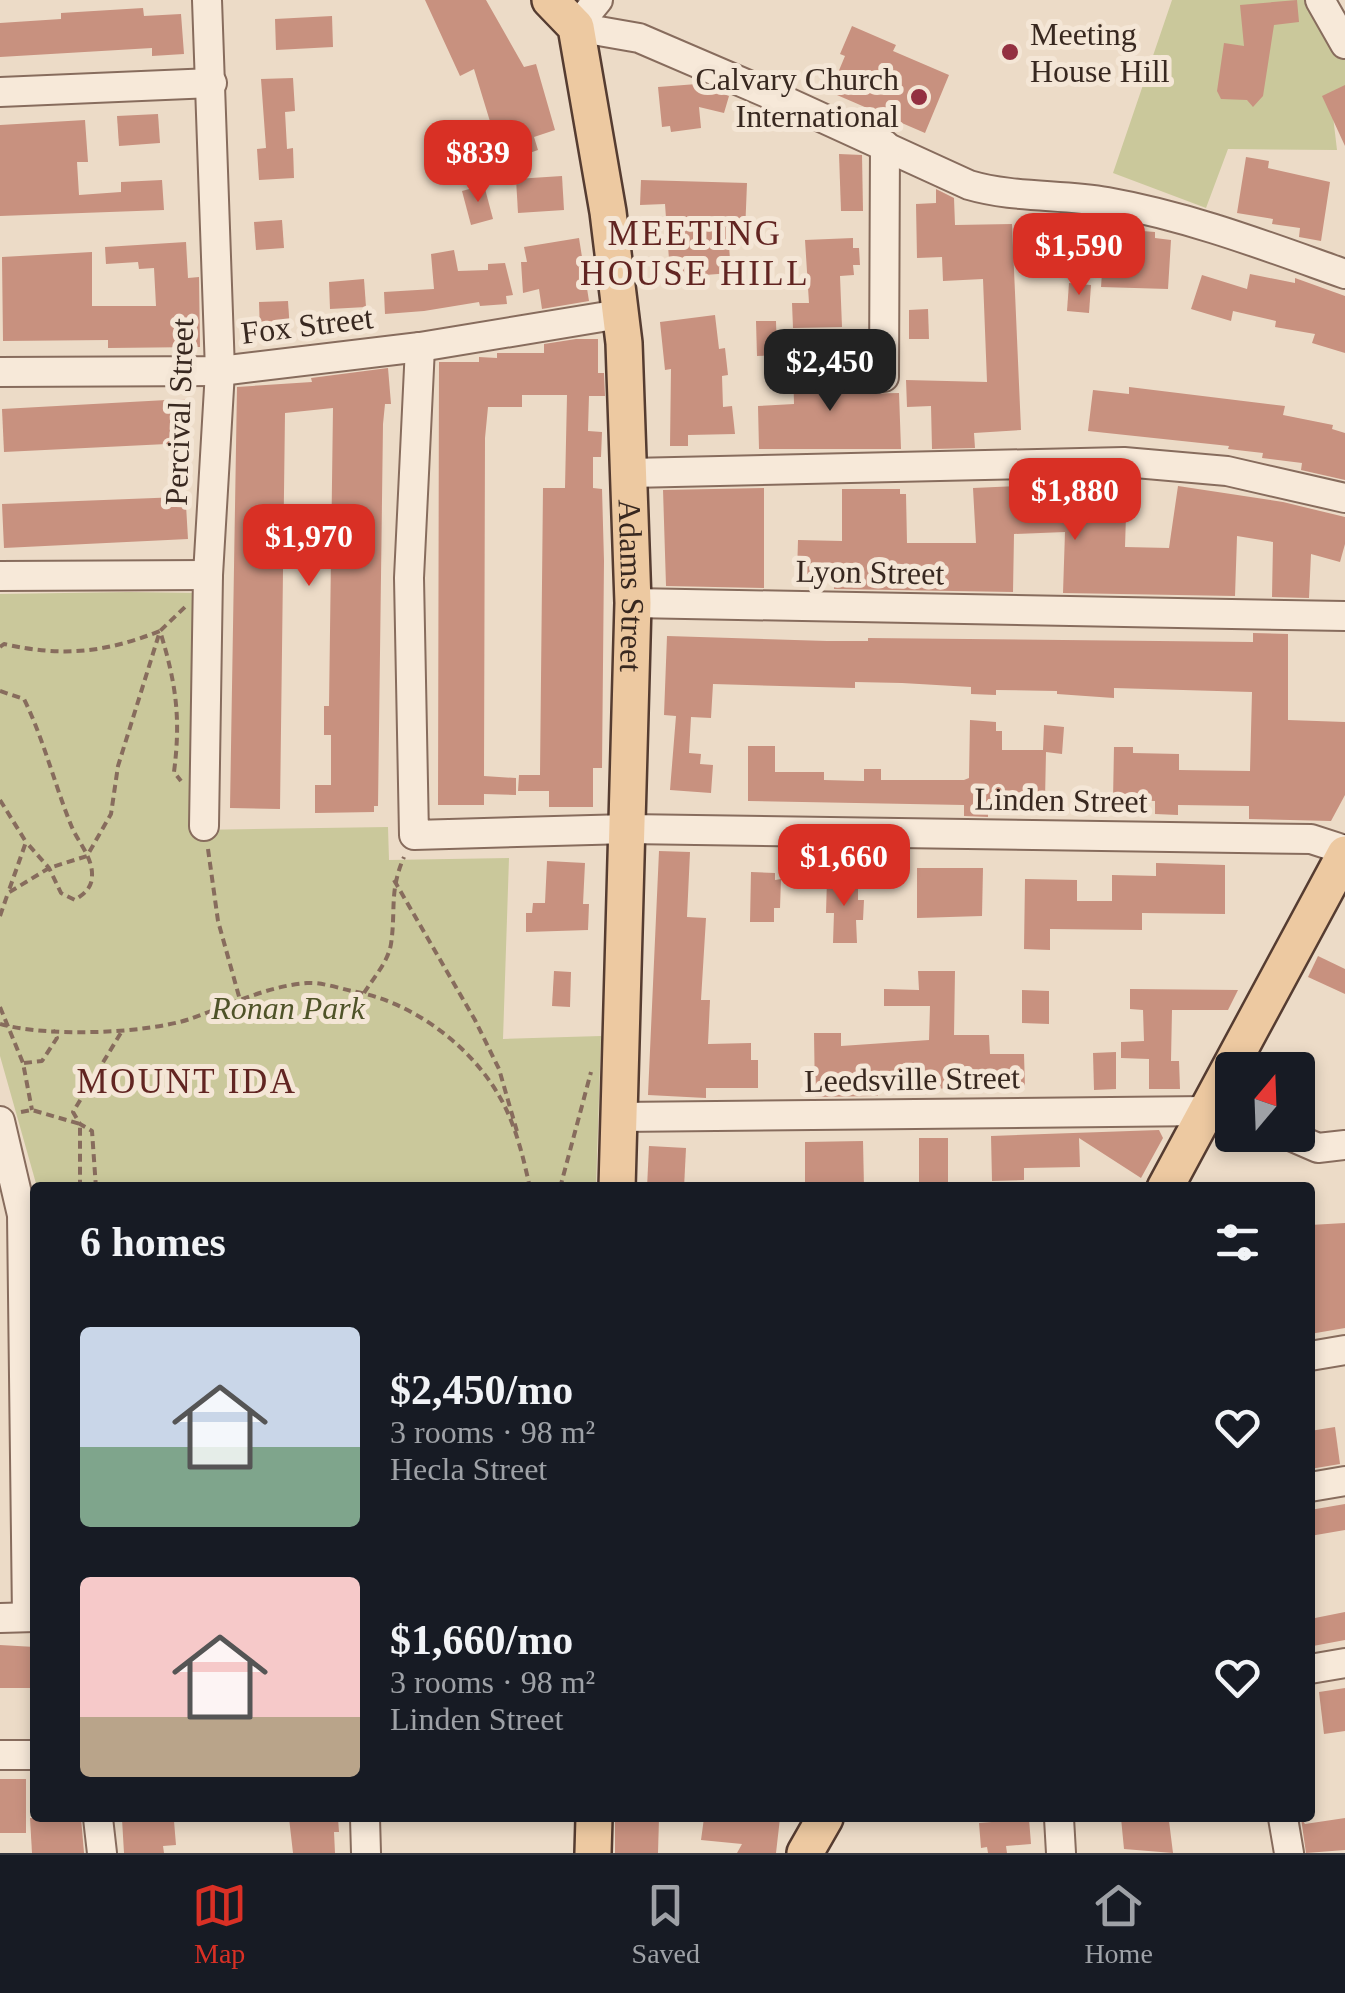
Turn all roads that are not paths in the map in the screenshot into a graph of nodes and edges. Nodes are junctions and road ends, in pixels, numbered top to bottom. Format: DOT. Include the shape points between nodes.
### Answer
graph roads {
  1 [pos="206,0"];
  2 [pos="550,0"];
  3 [pos="1320,0"];
  4 [pos="587,13"];
  5 [pos="1345,44"];
  6 [pos="212,83"];
  7 [pos="0,92"];
  8 [pos="885,146"];
  9 [pos="1345,274"];
  10 [pos="620,314"];
  11 [pos="420,347"];
  12 [pos="220,370"];
  13 [pos="0,372"];
  14 [pos="884,377"];
  15 [pos="630,473"];
  16 [pos="1345,498"];
  17 [pos="0,576"];
  18 [pos="208,576"];
  19 [pos="633,602"];
  20 [pos="1345,616"];
  21 [pos="204,826"];
  22 [pos="628,829"];
  23 [pos="1345,852"];
  24 [pos="1244,1052"];
  25 [pos="1215,1106"];
  26 [pos="1215,1109"];
  27 [pos="619,1117"];
  28 [pos="0,1121"];
  29 [pos="1345,1145"];
  30 [pos="1315,1147"];
  31 [pos="617,1182"];
  32 [pos="1169,1182"];
  33 [pos="12,1324"];
  34 [pos="1345,1350"];
  35 [pos="1315,1355"];
  36 [pos="1345,1481"];
  37 [pos="1315,1486"];
  38 [pos="21,1617"];
  39 [pos="1345,1663"];
  40 [pos="1315,1668"];
  41 [pos="30,1755"];
  42 [pos="0,1756"];
  43 [pos="98,1822"];
  44 [pos="365,1822"];
  45 [pos="594,1822"];
  46 [pos="823,1822"];
  47 [pos="1058,1822"];
  48 [pos="1284,1822"];
  49 [pos="102,1853"];
  50 [pos="366,1853"];
  51 [pos="592,1853"];
  52 [pos="806,1853"];
  53 [pos="1061,1853"];
  54 [pos="1289,1853"];
  1 -- 6 [label="street, Percival Street"];
  2 -- 4 [label="main road"];
  3 -- 5 [label="street"];
  4 -- 8 [label="street"];
  4 -- 10 [label="main road, Adams Street"];
  6 -- 7 [label="street"];
  6 -- 12 [label="street, Percival Street"];
  8 -- 9 [label="street" via="993,192 1106,202 1200,222"];
  8 -- 14 [label="street"];
  10 -- 11 [label="street, Fox Street"];
  10 -- 15 [label="main road, Adams Street"];
  11 -- 12 [label="street, Fox Street"];
  11 -- 22 [label="street, Linden Street" via="409,578 414,835"];
  12 -- 13 [label="street, Fox Street"];
  12 -- 18 [label="street, Percival Street"];
  15 -- 16 [label="street" via="1135,463 1227,472"];
  15 -- 19 [label="main road, Adams Street"];
  17 -- 18 [label="street"];
  18 -- 21 [label="street, Percival Street"];
  19 -- 20 [label="street, Lyon Street"];
  19 -- 22 [label="main road, Adams Street"];
  22 -- 23 [label="street, Linden Street" via="1311,839"];
  22 -- 27 [label="main road, Adams Street"];
  23 -- 24 [label="main road"];
  25 -- 27 [label="street, Leedsville Street"];
  26 -- 32 [label="main road"];
  27 -- 31 [label="main road, Adams Street"];
  28 -- 33 [label="street" via="22,1215"];
  29 -- 30 [label="street"];
  33 -- 38 [label="street"];
  34 -- 35 [label="street"];
  36 -- 37 [label="street"];
  39 -- 40 [label="street"];
  41 -- 42 [label="street"];
  43 -- 49 [label="street"];
  44 -- 50 [label="street"];
  45 -- 51 [label="main road"];
  46 -- 52 [label="main road"];
  47 -- 53 [label="street"];
  48 -- 54 [label="street"];
}
